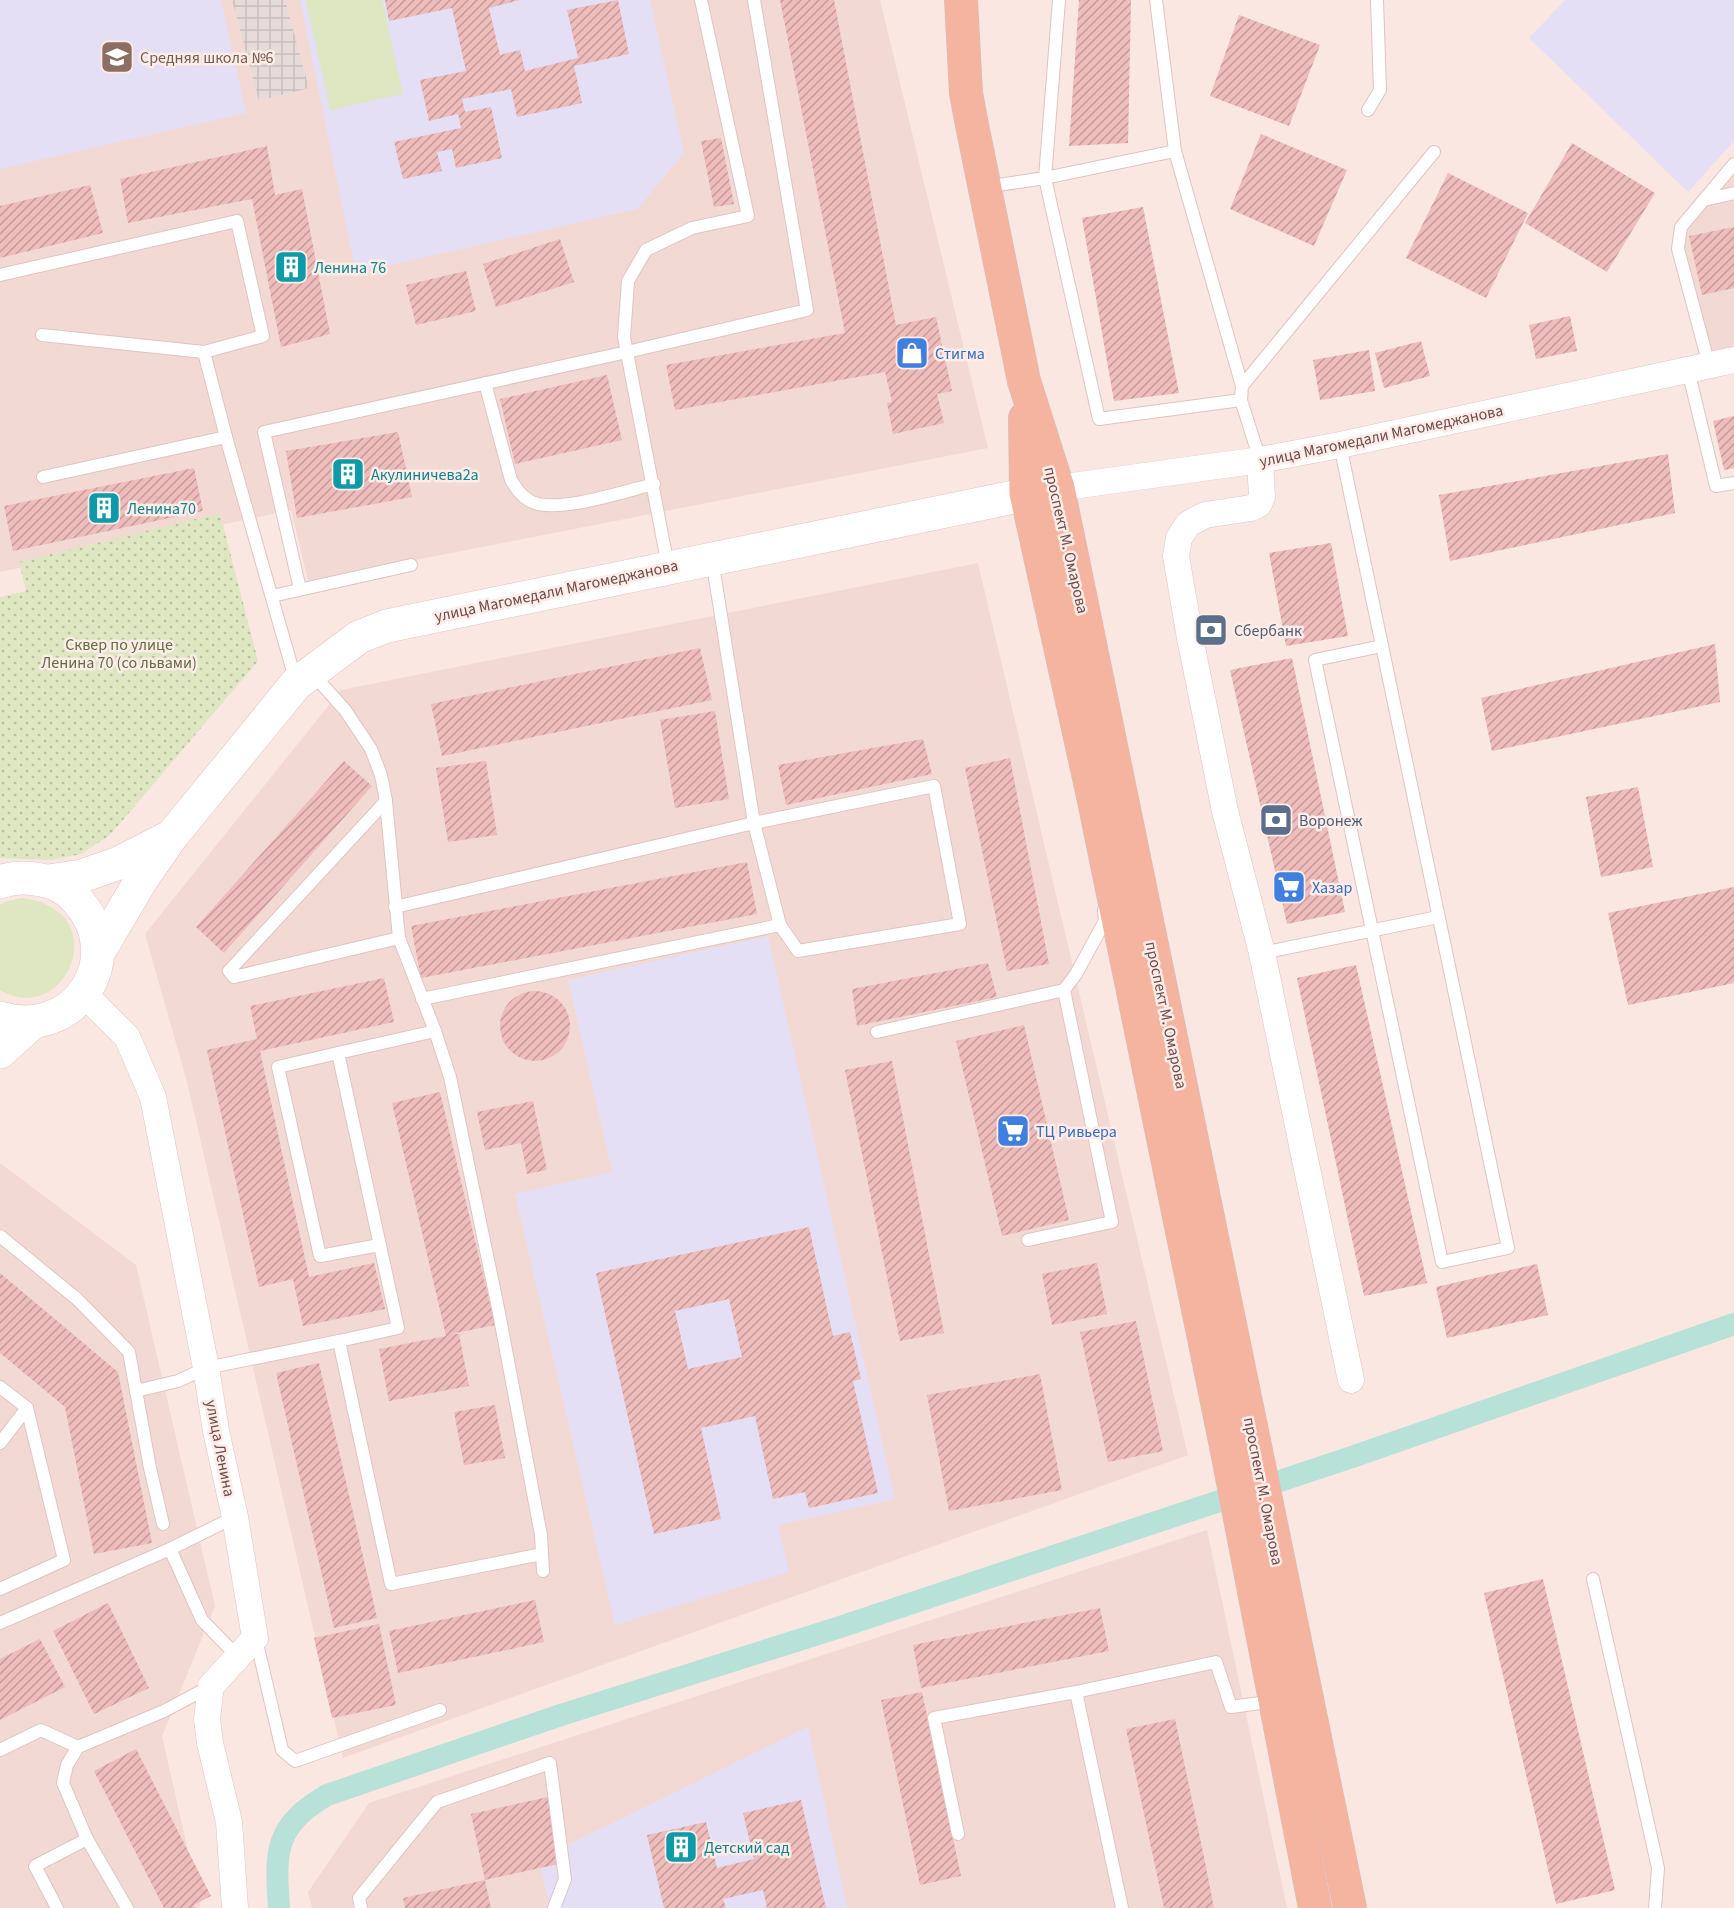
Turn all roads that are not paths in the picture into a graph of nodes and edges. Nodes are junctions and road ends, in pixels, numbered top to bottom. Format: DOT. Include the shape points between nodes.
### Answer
graph roads {
  1 [pos="701,0"];
  2 [pos="754,0"];
  3 [pos="1059,0"];
  4 [pos="1156,0"];
  5 [pos="1377,0"];
  6 [pos="966,9"];
  7 [pos="1368,110"];
  8 [pos="1174,151"];
  9 [pos="1434,152"];
  10 [pos="1734,164"];
  11 [pos="1045,178"];
  12 [pos="984,187"];
  13 [pos="1734,193"];
  14 [pos="1704,200"];
  15 [pos="0,275"];
  16 [pos="42,335"];
  17 [pos="204,352"];
  18 [pos="627,352"];
  19 [pos="1734,360"];
  20 [pos="1698,367"];
  21 [pos="1024,381"];
  22 [pos="485,383"];
  23 [pos="1242,386"];
  24 [pos="1241,400"];
  25 [pos="226,437"];
  26 [pos="1340,445"];
  27 [pos="1260,460"];
  28 [pos="43,477"];
  29 [pos="1734,483"];
  30 [pos="654,484"];
  31 [pos="1058,488"];
  32 [pos="1026,494"];
  33 [pos="712,558"];
  34 [pos="411,565"];
  35 [pos="668,567"];
  36 [pos="300,589"];
  37 [pos="272,596"];
  38 [pos="1382,646"];
  39 [pos="303,678"];
  40 [pos="1092,796"];
  41 [pos="386,801"];
  42 [pos="754,823"];
  43 [pos="171,837"];
  44 [pos="49,881"];
  45 [pos="0,882"];
  46 [pos="395,907"];
  47 [pos="1438,916"];
  48 [pos="780,925"];
  49 [pos="1372,929"];
  50 [pos="399,938"];
  51 [pos="98,952"];
  52 [pos="1262,953"];
  53 [pos="1064,990"];
  54 [pos="84,994"];
  55 [pos="422,999"];
  56 [pos="0,1018"];
  57 [pos="33,1022"];
  58 [pos="435,1031"];
  59 [pos="877,1032"];
  60 [pos="0,1052"];
  61 [pos="338,1053"];
  62 [pos="0,1236"];
  63 [pos="1028,1240"];
  64 [pos="380,1245"];
  65 [pos="339,1341"];
  66 [pos="206,1368"];
  67 [pos="1351,1380"];
  68 [pos="0,1387"];
  69 [pos="136,1391"];
  70 [pos="27,1408"];
  71 [pos="0,1443"];
  72 [pos="1241,1448"];
  73 [pos="1253,1510"];
  74 [pos="235,1517"];
  75 [pos="163,1524"];
  76 [pos="170,1549"];
  77 [pos="542,1554"];
  78 [pos="543,1571"];
  79 [pos="1593,1579"];
  80 [pos="0,1589"];
  81 [pos="0,1623"];
  82 [pos="255,1638"];
  83 [pos="238,1657"];
  84 [pos="210,1686"];
  85 [pos="1076,1692"];
  86 [pos="1276,1701"];
  87 [pos="440,1710"];
  88 [pos="78,1747"];
  89 [pos="0,1750"];
  90 [pos="958,1834"];
  91 [pos="87,1839"];
  92 [pos="57,1908"];
  93 [pos="127,1908"];
  94 [pos="235,1908"];
  95 [pos="361,1908"];
  96 [pos="554,1908"];
  97 [pos="1122,1908"];
  98 [pos="1315,1908"];
  99 [pos="1350,1908"];
  100 [pos="1655,1908"];
  1 -- 18 [label="lane" via="748,216 692,228 646,250 628,281 624,337"];
  2 -- 18 [label="lane" via="807,310"];
  3 -- 11 [label="lane"];
  4 -- 8 [label="lane"];
  5 -- 7 [label="lane" via="1380,90"];
  6 -- 12 [label="main road" via="966,93"];
  8 -- 11 [label="lane"];
  8 -- 23 [label="lane"];
  9 -- 23 [label="lane"];
  10 -- 14 [label="lane"];
  11 -- 12 [label="lane"];
  11 -- 24 [label="lane" via="1099,419"];
  12 -- 21 [label="main road"];
  13 -- 14 [label="lane"];
  14 -- 20 [label="lane" via="1681,227 1678,249"];
  15 -- 17 [label="lane" via="237,220 263,336"];
  16 -- 17 [label="lane"];
  17 -- 25 [label="lane"];
  18 -- 22 [label="lane"];
  18 -- 30 [label="lane"];
  19 -- 20 [label="street, улица Магомедали Магомеджановa"];
  20 -- 26 [label="street, улица Магомедали Магомеджановa"];
  20 -- 29 [label="lane" via="1716,486"];
  21 -- 31 [label="main road, проспект М. Омарова"];
  21 -- 32 [label="main road, проспект М. Омарова"];
  22 -- 30 [label="lane" via="512,480 518,492 531,502 561,506"];
  22 -- 36 [label="lane" via="264,432"];
  23 -- 24 [label="lane"];
  24 -- 27 [label="lane"];
  25 -- 28 [label="lane"];
  25 -- 37 [label="lane"];
  26 -- 27 [label="street, улица Магомедали Магомеджановa"];
  26 -- 38 [label="lane"];
  27 -- 31 [label="street, улица Магомедали Магомеджановa"];
  27 -- 52 [label="street" via="1263,497 1259,504 1205,515 1188,524 1179,538 1176,556 1225,811"];
  30 -- 35 [label="lane"];
  31 -- 32 [label="main road, улица Магомедали Магомеджановa"];
  31 -- 72 [label="main road, проспект М. Омарова"];
  32 -- 33 [label="main road, улица Магомедали Магомеджанова"];
  32 -- 40 [label="main road, проспект М. Омарова"];
  33 -- 35 [label="main road, улица Магомедали Магомеджанова"];
  33 -- 42 [label="lane"];
  34 -- 36 [label="lane"];
  35 -- 39 [label="main road, улица Магомедали Магомеджанова" via="387,626 359,637"];
  36 -- 37 [label="lane"];
  37 -- 39 [label="lane"];
  38 -- 47 [label="lane"];
  38 -- 49 [label="lane" via="1315,660"];
  39 -- 41 [label="lane" via="345,710 371,748"];
  39 -- 43 [label="main road, улица Магомедали Магомеджанова"];
  40 -- 53 [label="lane" via="1105,921 1077,974"];
  40 -- 72 [label="main road, проспект М. Омарова"];
  41 -- 46 [label="lane"];
  41 -- 50 [label="lane" via="229,971 234,978"];
  42 -- 46 [label="lane"];
  42 -- 48 [label="lane"];
  42 -- 48 [label="lane" via="934,786 960,924 798,951"];
  43 -- 44 [label="main road, улица Магомедали Магомеджанова" via="119,864"];
  43 -- 51 [label="main road, улица Магомедали Магомеджанова"];
  44 -- 45 [label="main road" via="26,877"];
  44 -- 51 [label="main road" via="69,892 85,909 95,930"];
  46 -- 50 [label="lane"];
  47 -- 49 [label="lane"];
  47 -- 49 [label="lane" via="1508,1248 1442,1262"];
  48 -- 55 [label="lane"];
  49 -- 52 [label="lane"];
  50 -- 55 [label="lane"];
  51 -- 54 [label="main road" via="94,975"];
  52 -- 67 [label="street"];
  53 -- 59 [label="lane"];
  53 -- 63 [label="lane" via="1112,1222"];
  54 -- 57 [label="main road" via="64,1012"];
  54 -- 66 [label="street, улица Ленина" via="127,1037 153,1097"];
  55 -- 58 [label="lane"];
  56 -- 57 [label="main road" via="15,1023"];
  57 -- 60 [label="main road"];
  58 -- 61 [label="lane"];
  58 -- 77 [label="lane" via="450,1077 479,1216"];
  61 -- 64 [label="lane"];
  61 -- 64 [label="lane" via="278,1067 320,1256"];
  62 -- 69 [label="lane" via="77,1299 129,1352"];
  64 -- 65 [label="lane" via="398,1328"];
  65 -- 66 [label="lane"];
  65 -- 77 [label="lane" via="392,1584"];
  66 -- 69 [label="lane" via="178,1382"];
  66 -- 74 [label="street, улица Ленина"];
  68 -- 70 [label="lane"];
  69 -- 75 [label="lane"];
  70 -- 71 [label="lane"];
  70 -- 80 [label="lane" via="64,1560"];
  72 -- 73 [label="main road, проспект М. Омарова"];
  73 -- 86 [label="main road, проспект М. Омарова"];
  73 -- 99 [label="main road, проспект М. Омарова"];
  74 -- 76 [label="lane"];
  74 -- 82 [label="street, улица Ленина"];
  76 -- 81 [label="lane"];
  76 -- 83 [label="lane" via="202,1620"];
  77 -- 78 [label="lane"];
  79 -- 100 [label="lane" via="1658,1868"];
  82 -- 83 [label="street"];
  82 -- 87 [label="lane" via="282,1750 294,1761"];
  83 -- 84 [label="street"];
  84 -- 88 [label="lane" via="164,1711"];
  84 -- 94 [label="street" via="207,1719 229,1822"];
  85 -- 86 [label="lane" via="1216,1662 1231,1707"];
  85 -- 90 [label="lane" via="934,1718"];
  85 -- 97 [label="lane"];
  86 -- 98 [label="main road, проспект М. Омарова"];
  88 -- 89 [label="lane" via="41,1730"];
  88 -- 91 [label="lane" via="67,1765 63,1783"];
  91 -- 92 [label="lane" via="35,1866"];
  91 -- 93 [label="lane"];
  95 -- 96 [label="lane" via="359,1898 437,1802 550,1763 566,1880"];
}
